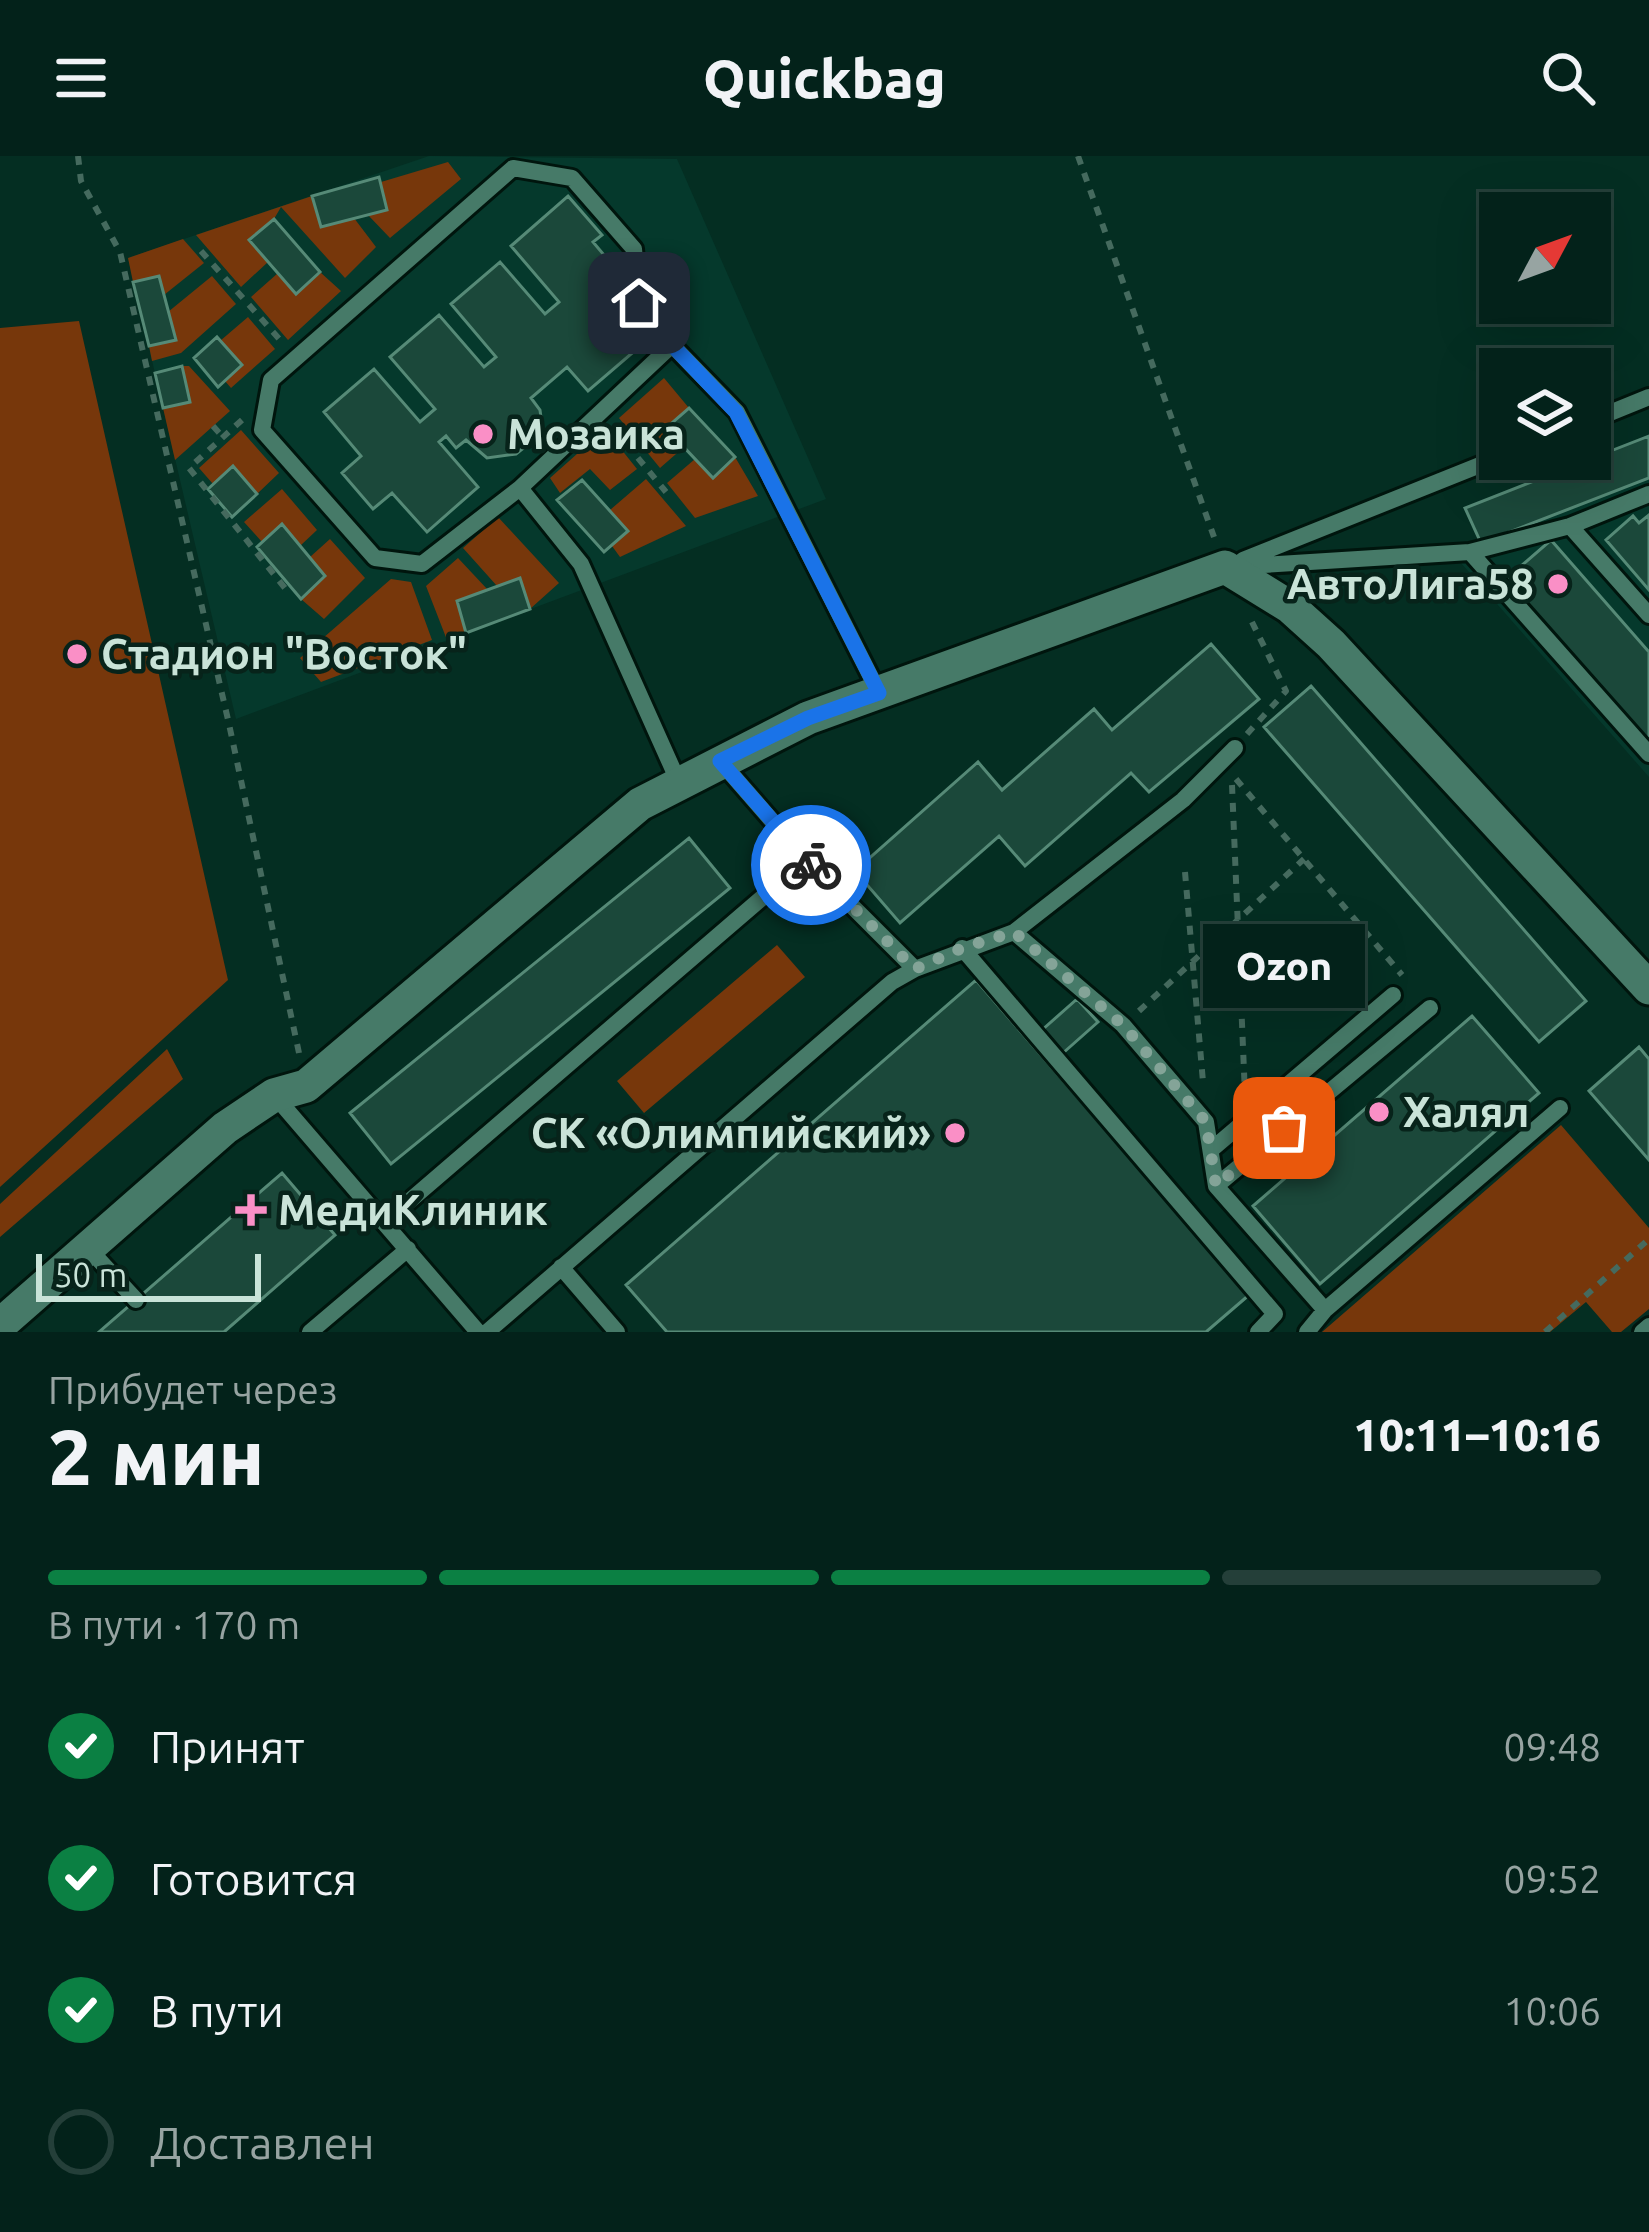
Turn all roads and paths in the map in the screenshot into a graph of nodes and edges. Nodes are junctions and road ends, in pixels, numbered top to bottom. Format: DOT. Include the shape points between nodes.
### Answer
graph roads {
  1 [pos="79,156"];
  2 [pos="1078,156"];
  3 [pos="201,251"];
  4 [pos="672,345"];
  5 [pos="297,358"];
  6 [pos="268,397"];
  7 [pos="1649,397"];
  8 [pos="600,412"];
  9 [pos="1611,412"];
  10 [pos="213,426"];
  11 [pos="223,437"];
  12 [pos="1479,465"];
  13 [pos="520,488"];
  14 [pos="666,492"];
  15 [pos="1649,494"];
  16 [pos="1570,526"];
  17 [pos="1470,552"];
  18 [pos="1225,567"];
  19 [pos="288,592"];
  20 [pos="1649,615"];
  21 [pos="879,693"];
  22 [pos="1235,748"];
  23 [pos="1649,754"];
  24 [pos="720,761"];
  25 [pos="679,783"];
  26 [pos="1304,859"];
  27 [pos="806,860"];
  28 [pos="1185,872"];
  29 [pos="1238,921"];
  30 [pos="1014,932"];
  31 [pos="962,948"];
  32 [pos="1191,963"];
  33 [pos="915,969"];
  34 [pos="1649,988"];
  35 [pos="1393,994"];
  36 [pos="1430,1008"];
  37 [pos="1123,1025"];
  38 [pos="290,1090"];
  39 [pos="1560,1108"];
  40 [pos="1246,1119"];
  41 [pos="1206,1122"];
  42 [pos="1210,1150"];
  43 [pos="1216,1186"];
  44 [pos="385,1222"];
  45 [pos="1649,1239"];
  46 [pos="88,1248"];
  47 [pos="408,1249"];
  48 [pos="561,1267"];
  49 [pos="136,1300"];
  50 [pos="1324,1310"];
  51 [pos="0,1325"];
  52 [pos="310,1332"];
  53 [pos="483,1332"];
  54 [pos="617,1332"];
  55 [pos="1258,1332"];
  56 [pos="1307,1332"];
  57 [pos="1545,1332"];
  1 -- 38 [label="path" via="81,181 120,252 230,724"];
  2 -- 18 [label="path"];
  3 -- 5 [label="path"];
  4 -- 5 [label="lane" via="639,303 634,250 572,178 513,168"];
  4 -- 8 [label="lane"];
  4 -- 21 [label="lane" via="736,412"];
  5 -- 6 [label="lane" via="271,380"];
  6 -- 11 [label="path"];
  6 -- 13 [label="lane" via="262,430 375,558 422,564"];
  7 -- 9 [label="lane"];
  8 -- 13 [label="lane"];
  8 -- 14 [label="path"];
  10 -- 11 [label="path"];
  11 -- 19 [label="path" via="189,468"];
  12 -- 18 [label="lane"];
  13 -- 25 [label="lane" via="581,565"];
  15 -- 16 [label="lane"];
  16 -- 17 [label="lane"];
  16 -- 20 [label="lane"];
  17 -- 18 [label="lane"];
  17 -- 23 [label="lane"];
  18 -- 21 [label="street"];
  18 -- 22 [label="path" via="1286,691"];
  18 -- 34 [label="street" via="1331,644"];
  21 -- 24 [label="street"];
  22 -- 30 [label="lane" via="1183,800"];
  24 -- 25 [label="street"];
  24 -- 27 [label="lane"];
  25 -- 38 [label="street" via="640,804"];
  26 -- 29 [label="path"];
  26 -- 29 [label="path" via="1231,773"];
  26 -- 36 [label="path"];
  27 -- 33 [label="lane"];
  27 -- 44 [label="lane"];
  28 -- 32 [label="path"];
  29 -- 32 [label="path"];
  29 -- 40 [label="path"];
  30 -- 31 [label="lane"];
  30 -- 37 [label="lane"];
  31 -- 33 [label="lane"];
  31 -- 55 [label="lane" via="1275,1314"];
  32 -- 37 [label="path"];
  32 -- 41 [label="path"];
  33 -- 48 [label="lane"];
  35 -- 40 [label="lane"];
  36 -- 43 [label="lane"];
  37 -- 41 [label="lane"];
  38 -- 44 [label="lane"];
  38 -- 46 [label="street" via="225,1128"];
  39 -- 50 [label="lane"];
  40 -- 42 [label="lane"];
  41 -- 42 [label="lane"];
  42 -- 43 [label="lane"];
  43 -- 50 [label="lane"];
  44 -- 47 [label="lane"];
  45 -- 57 [label="path"];
  46 -- 49 [label="lane"];
  46 -- 51 [label="street"];
  47 -- 52 [label="lane"];
  47 -- 53 [label="lane"];
  48 -- 53 [label="lane"];
  48 -- 54 [label="lane"];
  50 -- 56 [label="lane"];
}
